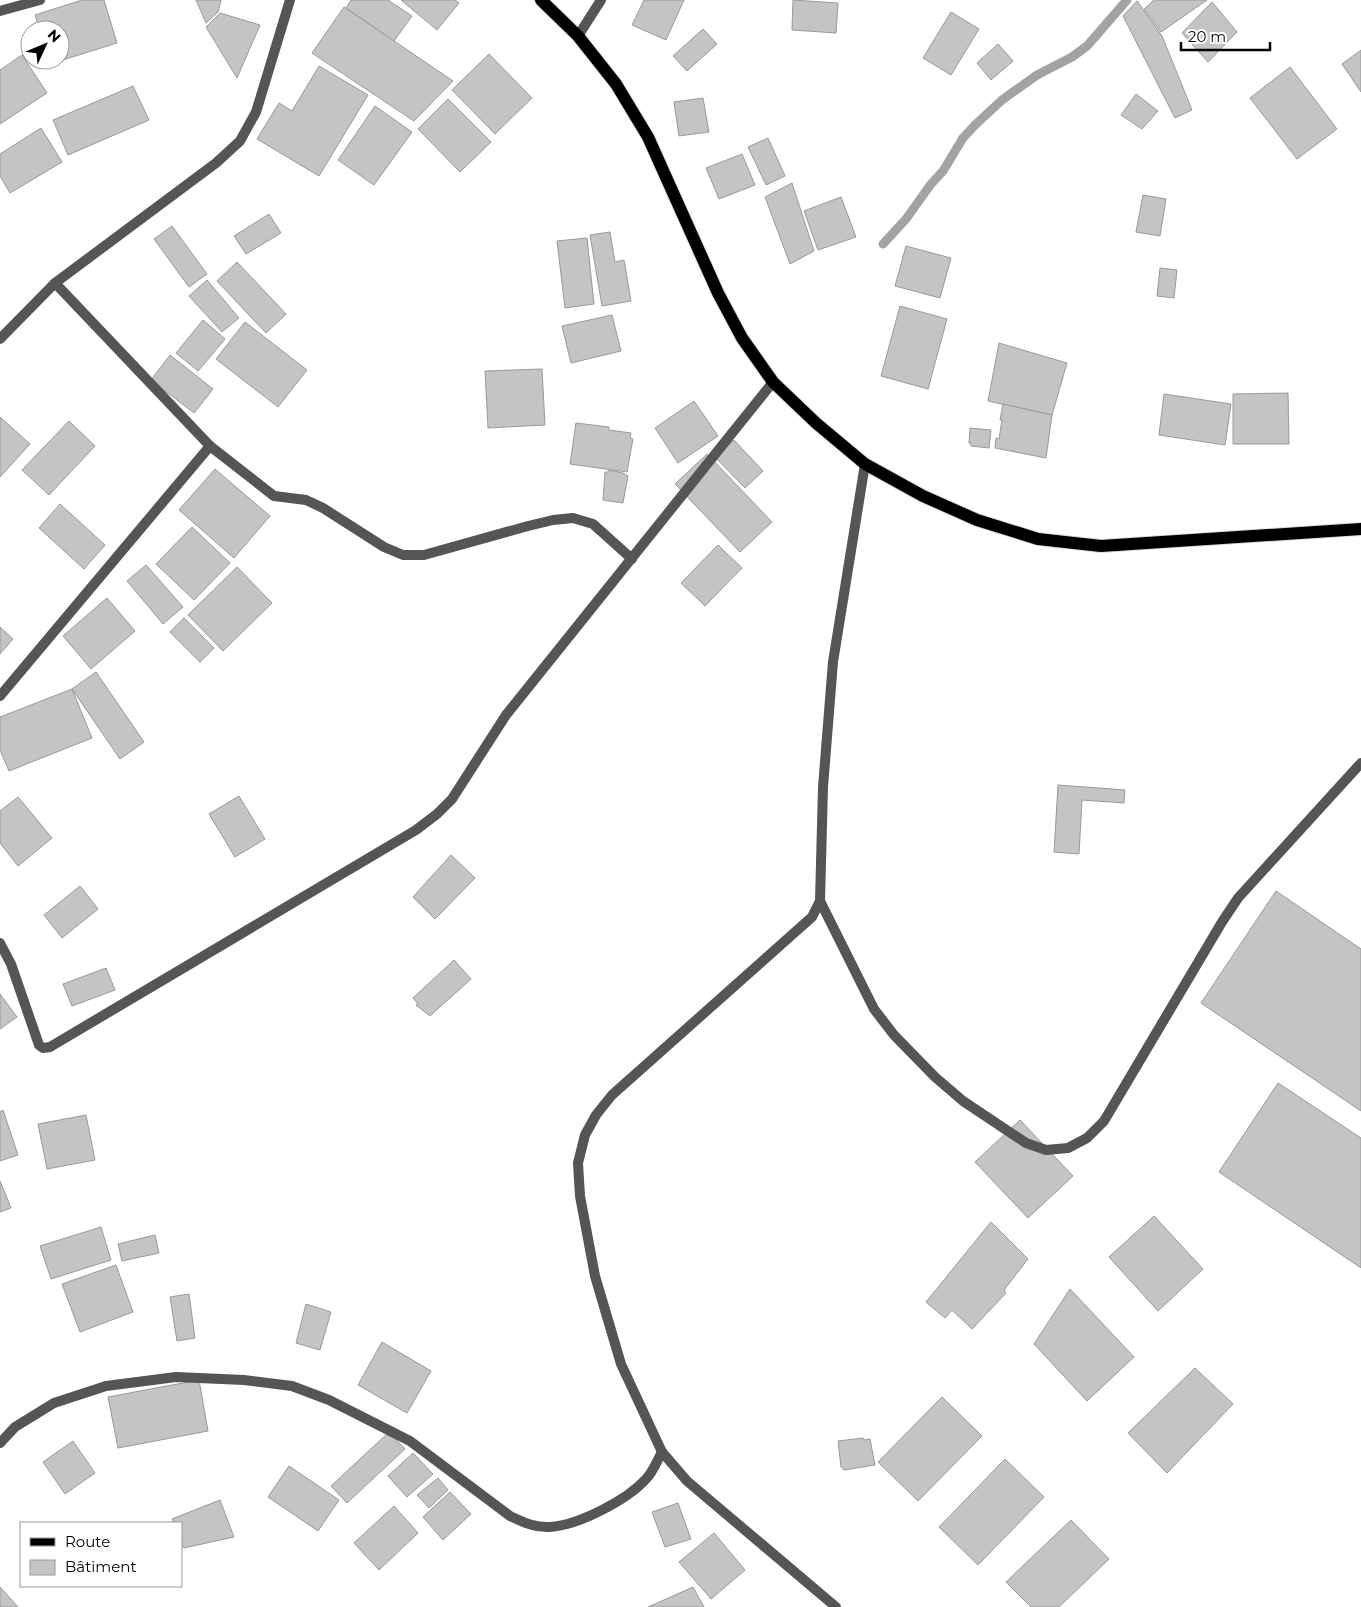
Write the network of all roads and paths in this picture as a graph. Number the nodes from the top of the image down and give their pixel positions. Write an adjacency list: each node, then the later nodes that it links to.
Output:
1 (40, 0): 5 (street)
2 (290, 0): 7 (street)
3 (541, 0): 6 (main road)
4 (601, 0): 6 (street)
5 (0, 11)
6 (578, 36): 9 (main road)
7 (55, 283): 8 (street); 10 (street)
8 (0, 338)
9 (773, 382): 11 (main road); 13 (street)
10 (210, 446): 13 (street); 14 (street)
11 (865, 464): 12 (main road); 16 (street)
12 (1361, 529)
13 (632, 559): 17 (street)
14 (0, 696)
15 (1361, 763): 16 (street)
16 (820, 900): 19 (street)
17 (0, 943)
18 (0, 1443): 19 (street)
19 (662, 1452): 20 (street)
20 (836, 1607)

